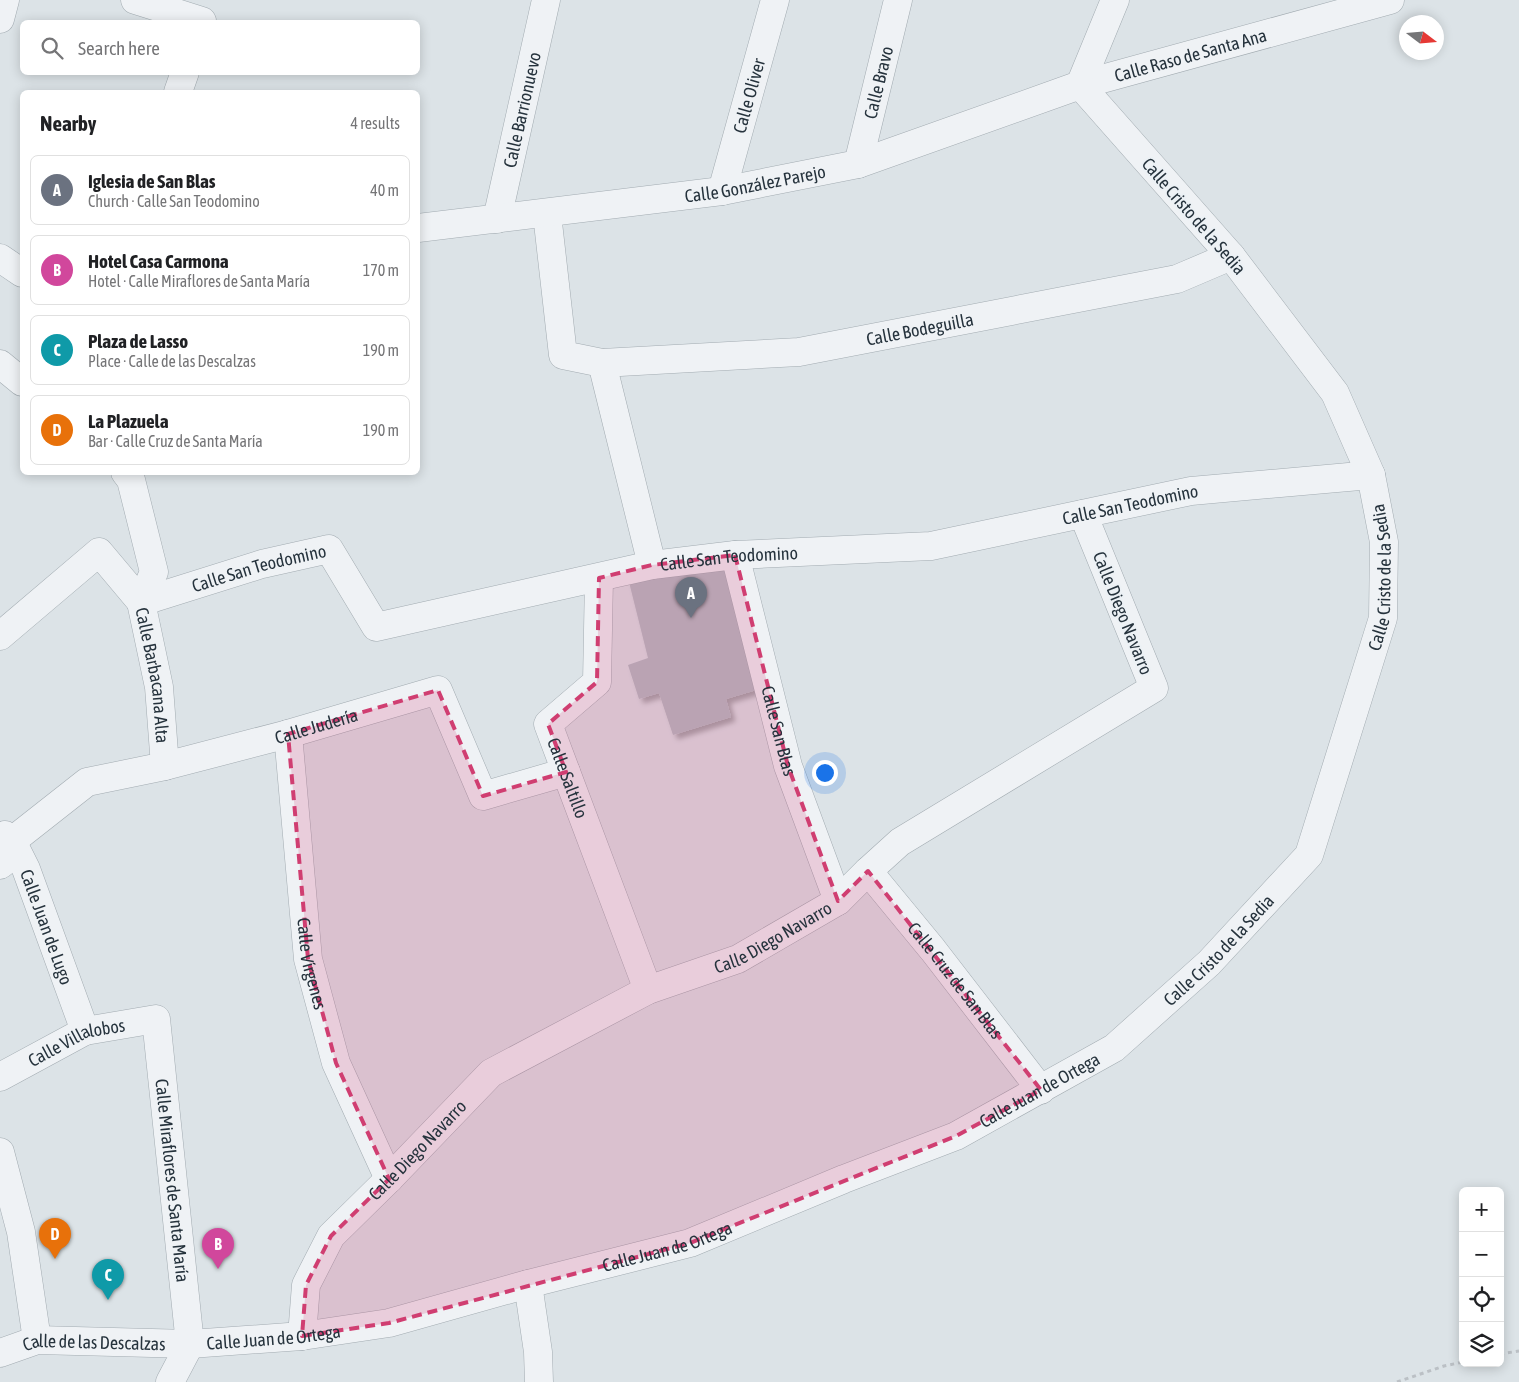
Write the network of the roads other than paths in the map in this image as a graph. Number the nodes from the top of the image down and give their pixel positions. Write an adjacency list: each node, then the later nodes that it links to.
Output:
1 (4, 0): 9 (street)
2 (135, 0): 8 (street)
3 (546, 0): 16 (street, Calle Barrionuevo)
4 (775, 0): 14 (street, Calle Oliver)
5 (898, 0): 13 (street, Calle Bravo)
6 (1115, 0): 11 (street, Calle Raso de Santa Ana)
7 (1390, 0): 11 (street, Calle Raso de Santa Ana)
8 (204, 14)
9 (0, 19)
10 (184, 75): 12 (street)
11 (1080, 85): 13 (street, Calle González Parejo); 18 (street, Calle Cristo de la Sedia)
12 (179, 90)
13 (858, 164): 14 (street, Calle González Parejo)
14 (722, 192): 15 (street, Calle González Parejo)
15 (547, 214): 16 (street, Calle González Parejo); 21 (street, Calle Bodeguilla)
16 (497, 219): 17 (street, Calle González Parejo)
17 (420, 228)
18 (1231, 256): 21 (street, Calle Bodeguilla); 24 (street, Calle Cristo de la Sedia)
19 (0, 258): 20 (street)
20 (20, 272)
21 (602, 363): 28 (street)
22 (0, 364): 23 (street)
23 (20, 380)
24 (1371, 474): 26 (street, Calle San Teodomino); 41 (street, Calle Cristo de la Sedia)
25 (127, 475): 30 (street, Calle Barbacana Alta)
26 (1083, 514): 27 (street, Calle San Teodomino); 36 (street, Calle Diego Navarro)
27 (735, 555): 28 (street, Calle San Teodomino); 37 (street, Calle San Blas)
28 (652, 565): 29 (street, Calle San Teodomino)
29 (599, 578): 30 (street, Calle San Teodomino); 34 (street, Calle Saltillo)
30 (141, 602): 31 (street); 33 (street, Calle Barbacana Alta)
31 (0, 636)
32 (288, 734): 33 (street, Calle Judería); 34 (street, Calle Judería); 45 (street, Calle Vírgenes)
33 (165, 766): 35 (street, Calle Judería)
34 (566, 772): 38 (street, Calle Saltillo)
35 (4, 845): 40 (street, Calle Juan de Lugo)
36 (868, 871): 37 (street, Calle Diego Navarro); 43 (street, Calle Cruz de San Blas)
37 (838, 901): 38 (street, Calle Diego Navarro)
38 (648, 990): 45 (street, Calle Diego Navarro)
39 (156, 1019): 40 (street, Calle Villalobos); 49 (street, Calle Miraflores de Santa María)
40 (85, 1031): 42 (street, Calle Villalobos)
41 (1114, 1048): 43 (street, Calle Juan de Ortega)
42 (0, 1077)
43 (1041, 1090): 46 (street, Calle Juan de Ortega)
44 (0, 1152): 48 (street)
45 (389, 1180): 47 (street, Calle Diego Navarro)
46 (528, 1284): 47 (street, Calle Juan de Ortega); 52 (street)
47 (302, 1336): 49 (street, Calle Juan de Ortega)
48 (37, 1340): 49 (street, Calle de las Descalzas); 50 (street, Calle de las Descalzas)
49 (190, 1344): 51 (street)
50 (0, 1353)
51 (170, 1382)
52 (539, 1382)

